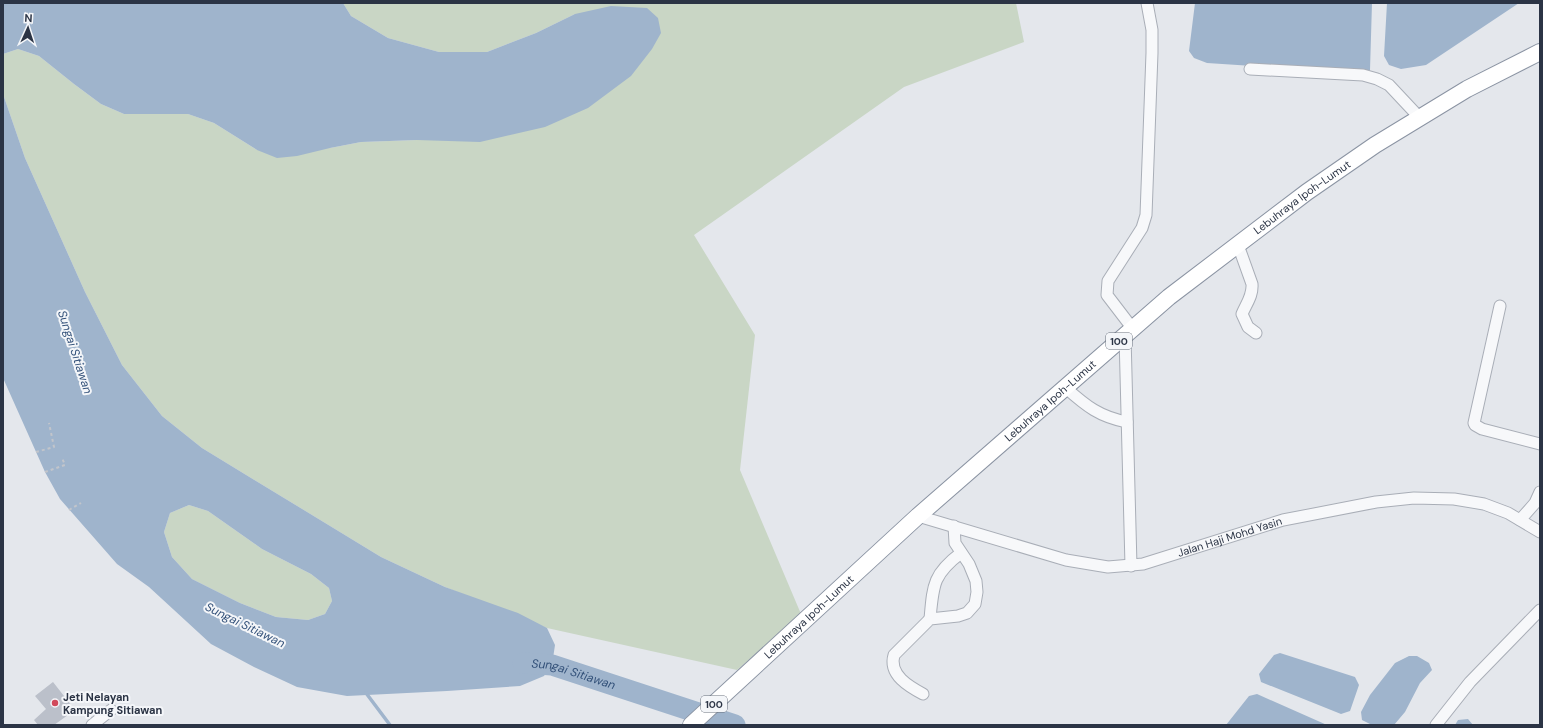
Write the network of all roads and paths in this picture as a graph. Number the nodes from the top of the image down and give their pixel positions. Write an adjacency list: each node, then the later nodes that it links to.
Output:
1 (1147, 3): 7 (street)
2 (1540, 52): 4 (highway, Lebuhraya Ipoh-Lumut / 100)
3 (1250, 69): 4 (street)
4 (1419, 117): 5 (highway, Lebuhraya Ipoh-Lumut / 100)
5 (1238, 245): 7 (highway, Lebuhraya Ipoh-Lumut / 100); 8 (street)
6 (1500, 306): 12 (street)
7 (1129, 332): 9 (highway, Lebuhraya Ipoh-Lumut / 100); 10 (street)
8 (1256, 333)
9 (1066, 388): 10 (street); 19 (highway, Lebuhraya Ipoh-Lumut / 100)
10 (1127, 422): 24 (street)
11 (49, 423): 13 (path)
12 (1540, 444)
13 (36, 452)
14 (62, 458): 15 (path)
15 (45, 472)
16 (1540, 492): 20 (street)
17 (81, 503): 18 (path)
18 (69, 510)
19 (918, 516): 21 (street, Jalan Haji Mohd Yasin); 30 (highway, Lebuhraya Ipoh-Lumut / 100)
20 (1520, 520): 22 (street, Jalan Haji Mohd Yasin); 24 (street, Jalan Haji Mohd Yasin)
21 (954, 526): 23 (street); 24 (street, Jalan Haji Mohd Yasin)
22 (1540, 532)
23 (962, 552): 26 (street); 26 (street)
24 (1131, 566)
25 (1540, 610): 31 (street)
26 (930, 619): 27 (street)
27 (924, 694)
28 (111, 710): 29 (street)
29 (92, 725)
30 (691, 725)
31 (1436, 725)

